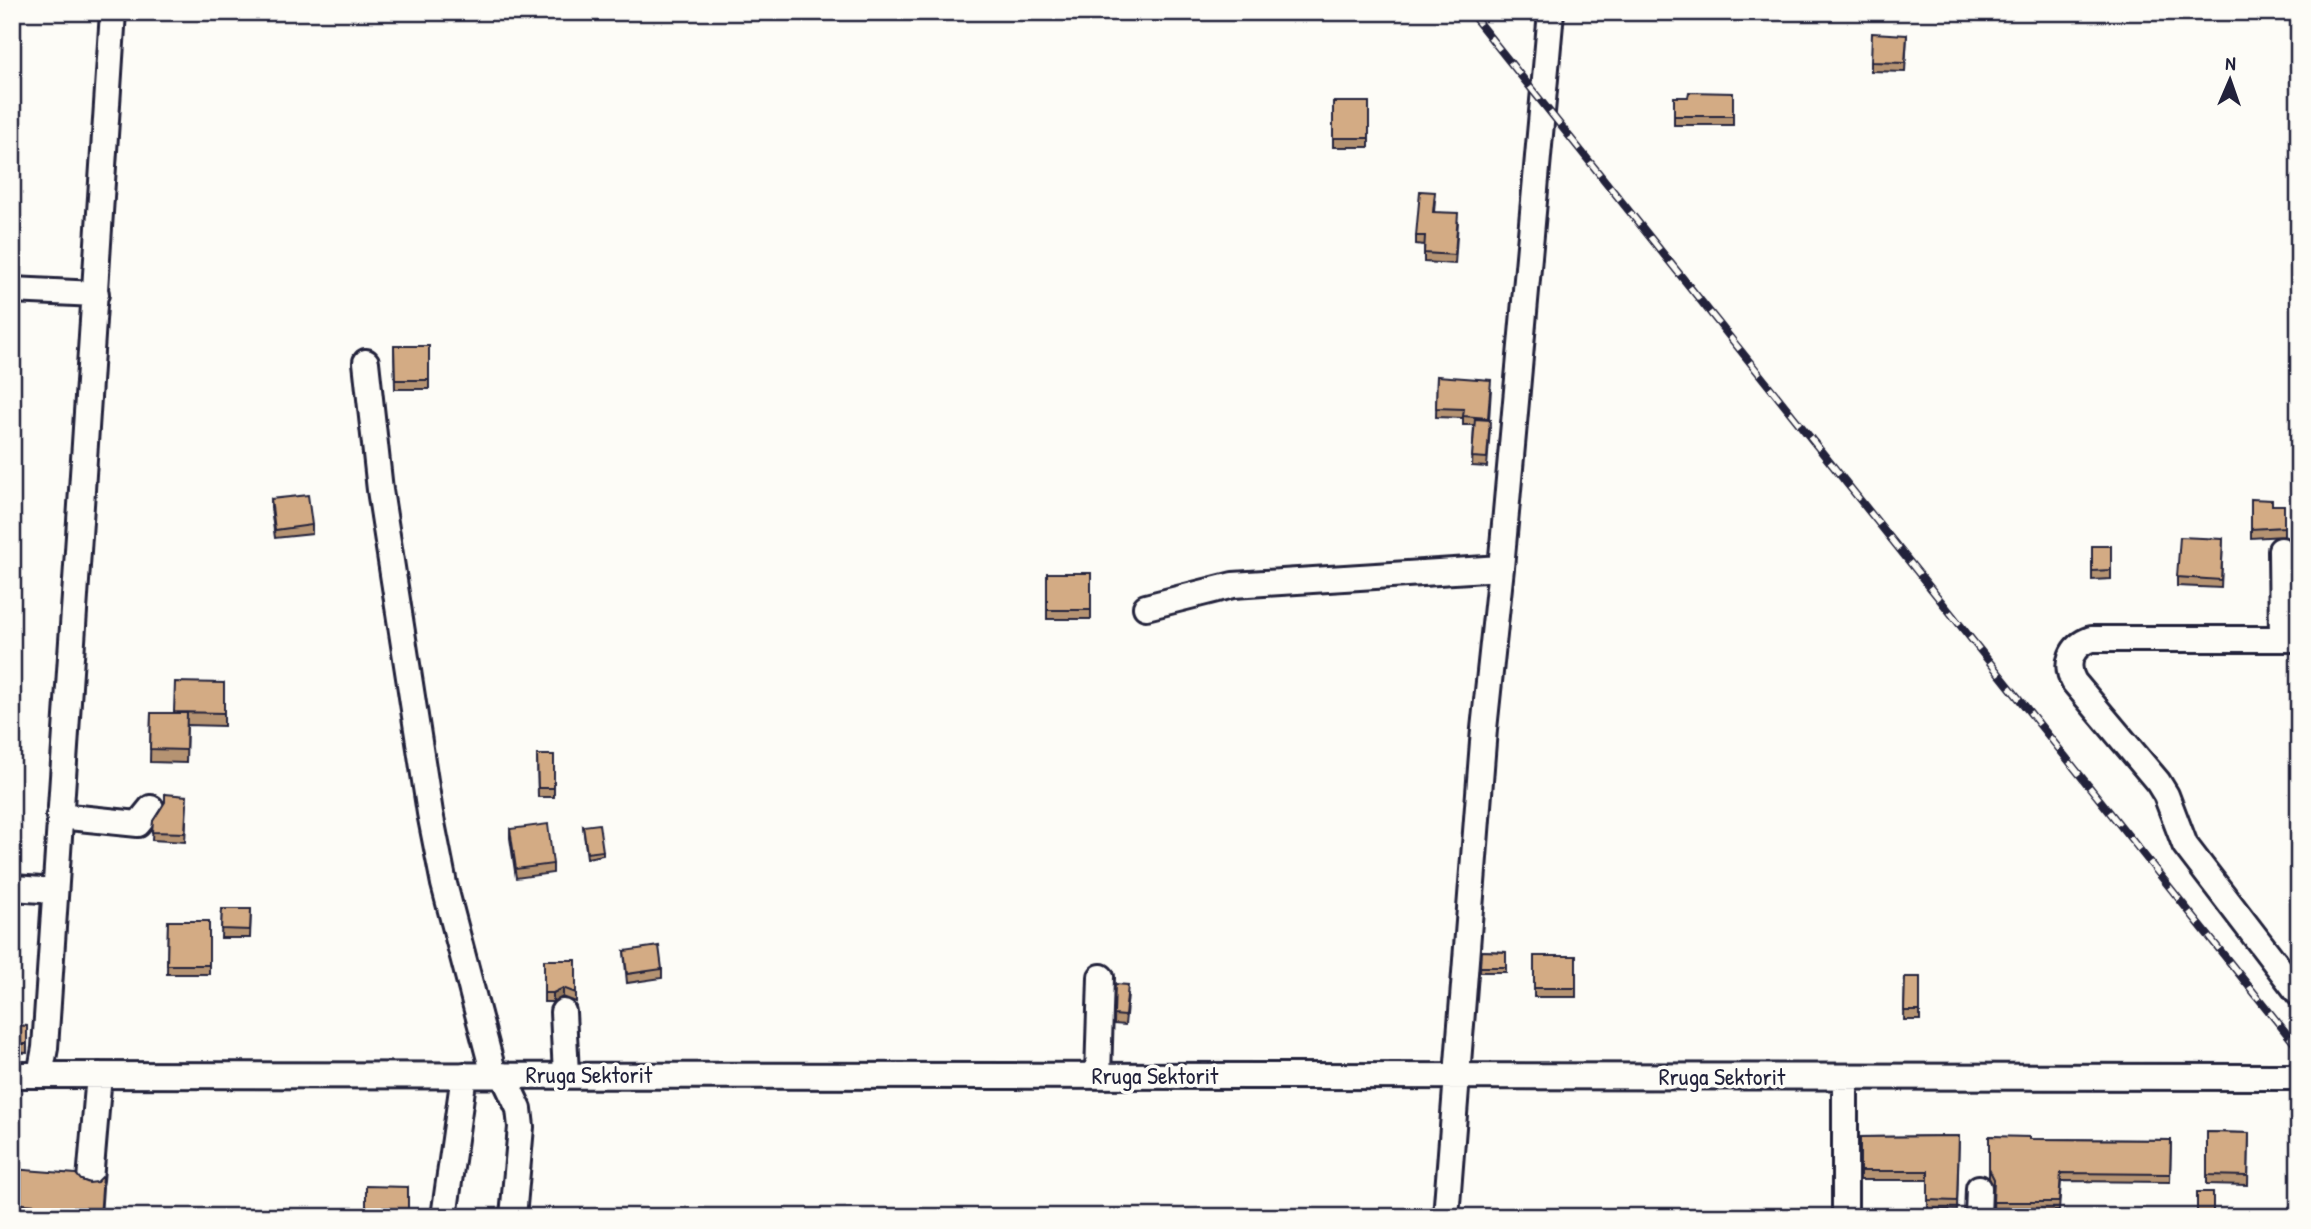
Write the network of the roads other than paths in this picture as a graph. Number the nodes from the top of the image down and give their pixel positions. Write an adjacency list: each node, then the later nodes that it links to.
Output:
1 (113, 12): 4 (street)
2 (1551, 12): 7 (street)
3 (12, 290): 4 (street)
4 (96, 294): 11 (street)
5 (366, 362): 21 (street)
6 (2281, 550): 9 (street)
7 (1501, 568): 8 (street); 24 (street)
8 (1146, 607)
9 (2290, 639): 15 (street)
10 (151, 808): 11 (street)
11 (60, 816): 13 (street)
12 (14, 888): 13 (street)
13 (55, 891): 18 (street)
14 (1101, 977): 23 (street)
15 (2299, 994)
16 (565, 1012): 22 (street)
17 (12, 1075): 18 (street, Rruga Sektorit)
18 (40, 1075): 19 (street, Rruga Sektorit)
19 (99, 1075): 20 (street, Rruga Sektorit); 27 (street)
20 (464, 1075): 21 (street, Rruga Sektorit); 29 (street)
21 (498, 1075): 22 (street, Rruga Sektorit); 30 (street)
22 (566, 1075): 23 (street, Rruga Sektorit)
23 (1098, 1076): 24 (street, Rruga Sektorit)
24 (1457, 1076): 25 (street, Rruga Sektorit); 31 (street)
25 (1845, 1077): 26 (street, Rruga Sektorit); 32 (street)
26 (2299, 1077)
27 (90, 1180)
28 (1979, 1188): 33 (street)
29 (444, 1217)
30 (513, 1217)
31 (1446, 1217)
32 (1845, 1217)
33 (1978, 1217)

